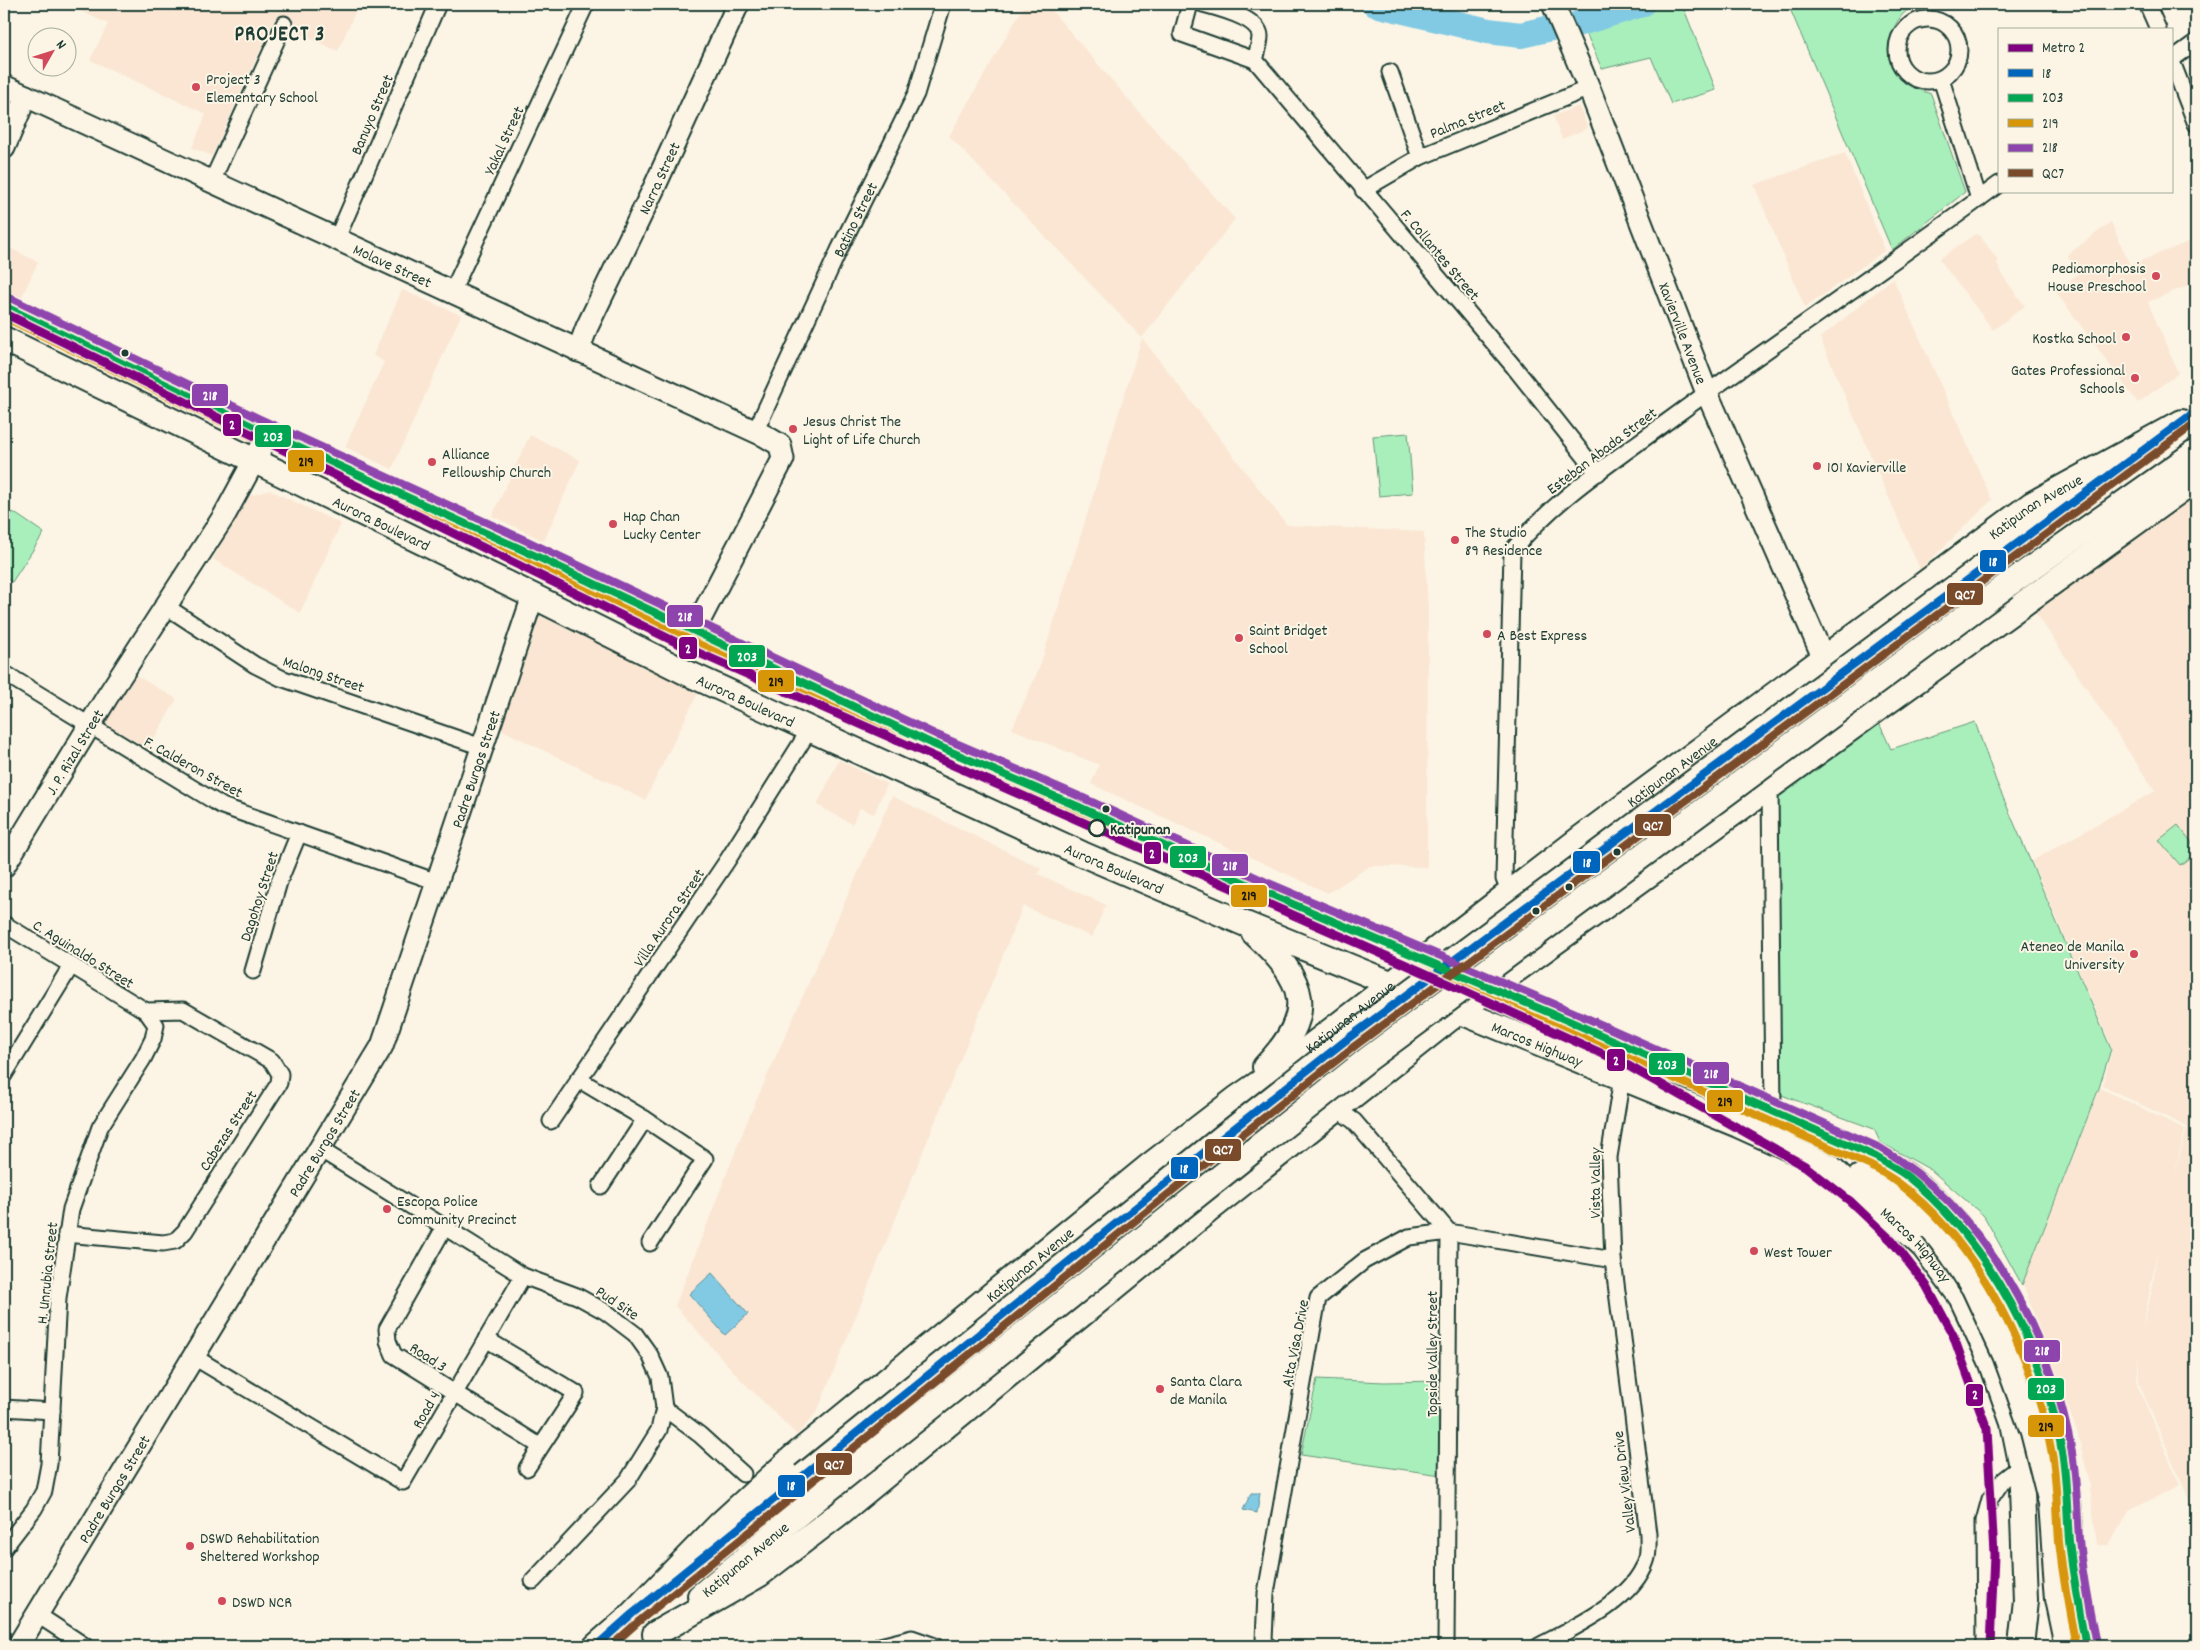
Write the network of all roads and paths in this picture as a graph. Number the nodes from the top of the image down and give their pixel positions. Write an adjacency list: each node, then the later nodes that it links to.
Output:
1 (438, 4): 27 (street, Banuyo Street)
2 (586, 4): 28 (street, Yakal Street)
3 (738, 4): 31 (street, Narra Street)
4 (943, 4): 34 (street, Batino Street)
5 (1190, 4): 13 (street)
6 (1203, 4): 13 (street)
7 (1552, 4): 18 (street, Xavierville Avenue)
8 (2147, 4): 10 (street)
9 (284, 24): 23 (street)
10 (2158, 28)
11 (2196, 42): 12 (street)
12 (2172, 59)
13 (1255, 60): 25 (street, F. Collantes Street)
14 (2172, 63): 20 (street)
15 (1390, 72): 22 (street)
16 (1941, 79): 16 (street); 26 (street)
17 (4, 86): 19 (street, Molave Street)
18 (1589, 88): 22 (street, Palma Street); 32 (street, Xavierville Avenue)
19 (26, 96): 21 (street); 23 (street, Molave Street)
20 (2196, 124)
21 (4, 148)
22 (1420, 157): 25 (street, Palma Street)
23 (212, 181): 27 (street, Molave Street)
24 (1998, 185): 26 (street, Esteban Abada Street)
25 (1363, 190): 38 (street, F. Collantes Street)
26 (1979, 199): 32 (street, Esteban Abada Street)
27 (337, 238): 28 (street, Molave Street)
28 (452, 292): 31 (street, Molave Street)
29 (4, 306): 35 (main road, Aurora Boulevard)
30 (4, 339): 37 (main road, Aurora Boulevard)
31 (578, 351): 34 (street, Molave Street)
32 (1707, 393): 38 (street, Esteban Abada Street); 43 (street, Xavierville Avenue)
33 (2189, 416): 43 (main road, Katipunan Avenue); 107 (main road, Katipunan Avenue, bridge)
34 (756, 432): 42 (street, Molave Street)
35 (269, 433): 37 (street, J. P. Rizal Street); 42 (main road, Aurora Boulevard)
36 (2196, 452): 108 (main road, Katipunan Avenue, bridge)
37 (254, 460): 40 (main road, Aurora Boulevard); 41 (street, J. P. Rizal Street)
38 (1598, 472): 56 (street, Esteban Abada Street)
39 (2196, 479): 49 (main road, Katipunan Avenue)
40 (533, 596): 47 (main road, Aurora Boulevard); 48 (street, Padre Burgos Street)
41 (167, 607): 46 (street, J. P. Rizal Street); 48 (street, Malong Street)
42 (694, 631): 45 (main road, Aurora Boulevard)
43 (1824, 659): 50 (main road, Katipunan Avenue)
44 (4, 674): 46 (street, F. Calderon Street)
45 (825, 695): 47 (main road); 61 (main road, Aurora Boulevard)
46 (90, 725): 51 (street, F. Calderon Street); 54 (street, J. P. Rizal Street)
47 (810, 729): 59 (main road, Aurora Boulevard); 74 (street, Villa Aurora Street)
48 (482, 747): 55 (street, Padre Burgos Street)
49 (1770, 785): 53 (main road, Katipunan Avenue); 77 (street)
50 (1631, 802): 52 (main road, Katipunan Avenue); 53 (main road)
51 (299, 833): 55 (street, F. Calderon Street); 64 (street, Dagohoy Street)
52 (1568, 848): 56 (main road, Katipunan Avenue); 57 (main road)
53 (1673, 855): 57 (main road, Katipunan Avenue)
54 (4, 866)
55 (437, 882): 81 (street, Padre Burgos Street)
56 (1510, 894): 58 (main road, Katipunan Avenue)
57 (1608, 902): 66 (main road, Katipunan Avenue)
58 (1473, 922): 61 (main road); 62 (main road, Katipunan Avenue)
59 (1243, 923): 65 (main road, Aurora Boulevard); 75 (main road)
60 (4, 924): 63 (street, C. Aguinaldo Street)
61 (1362, 933): 62 (main road, Aurora Boulevard)
62 (1424, 959): 65 (main road, Katipunan Avenue); 66 (main road, Marcos Highway)
63 (71, 966): 67 (street, C. Aguinaldo Street); 72 (street)
64 (253, 971)
65 (1393, 983): 68 (main road, Marcos Highway); 71 (main road, Katipunan Avenue)
66 (1491, 988): 68 (main road, Katipunan Avenue); 77 (main road, Marcos Highway)
67 (146, 1011): 89 (street, H. Unrubia Street); 89 (street, Cabezas Street)
68 (1458, 1012): 69 (main road, Marcos Highway); 70 (main road, Katipunan Avenue)
69 (1496, 1027): 70 (main road); 73 (main road, Marcos Highway)
70 (1415, 1044): 76 (main road, Katipunan Avenue)
71 (1294, 1059): 75 (main road, Katipunan Avenue); 76 (main road)
72 (4, 1075)
73 (1622, 1078): 83 (main road, Marcos Highway); 91 (street, Vista Valley)
74 (578, 1079): 78 (street); 79 (street, Villa Aurora Street)
75 (1236, 1099): 80 (main road, Katipunan Avenue)
76 (1335, 1108): 85 (main road, Katipunan Avenue); 88 (street)
77 (1774, 1112): 103 (main road, Marcos Highway)
78 (645, 1119): 84 (street); 90 (street)
79 (551, 1120)
80 (1187, 1136): 82 (main road, Katipunan Avenue); 85 (main road)
81 (321, 1150): 87 (street, Pud Site); 94 (street, Padre Burgos Street)
82 (1149, 1166): 86 (main road); 107 (main road, Katipunan Avenue)
83 (1830, 1167): 100 (main road, Marcos Highway); 119 (main road, bridge)
84 (601, 1186)
85 (1239, 1186): 86 (main road, Katipunan Avenue)
86 (1204, 1214): 108 (main road, Katipunan Avenue)
87 (444, 1228): 92 (street, Pud Site); 95 (street, Road 3)
88 (1449, 1232): 91 (street, Alta Visa Drive); 114 (street, Alta Visa Drive); 115 (street, Topside Valley Street)
89 (66, 1234): 98 (street, H. Unrubia Street)
90 (650, 1243)
91 (1613, 1260): 116 (street, Valley View Drive)
92 (523, 1276): 93 (street, Road 4); 97 (street, Pud Site)
93 (486, 1339): 95 (street, Road 4); 99 (street)
94 (194, 1357): 95 (street, Road 4); 106 (street, Padre Burgos Street)
95 (454, 1394): 99 (street, Road 3)
96 (4, 1408): 98 (street)
97 (664, 1408): 102 (street); 105 (street, Pud Site)
98 (52, 1410): 104 (street, H. Unrubia Street)
99 (540, 1446): 101 (street)
100 (2021, 1466): 117 (street); 118 (main road, Marcos Highway)
101 (527, 1468)
102 (744, 1474)
103 (2070, 1538): 119 (main road, Marcos Highway); 120 (main road)
104 (4, 1548)
105 (533, 1581)
106 (38, 1614): 109 (street, Padre Burgos Street); 110 (street)
107 (632, 1614): 111 (main road, Katipunan Avenue)
108 (648, 1640)
109 (18, 1646)
110 (85, 1646)
111 (596, 1646)
112 (880, 1646): 113 (street)
113 (935, 1646)
114 (1268, 1646)
115 (1446, 1646)
116 (1539, 1646)
117 (1985, 1646)
118 (2021, 1646)
119 (2066, 1646)
120 (2086, 1646)

